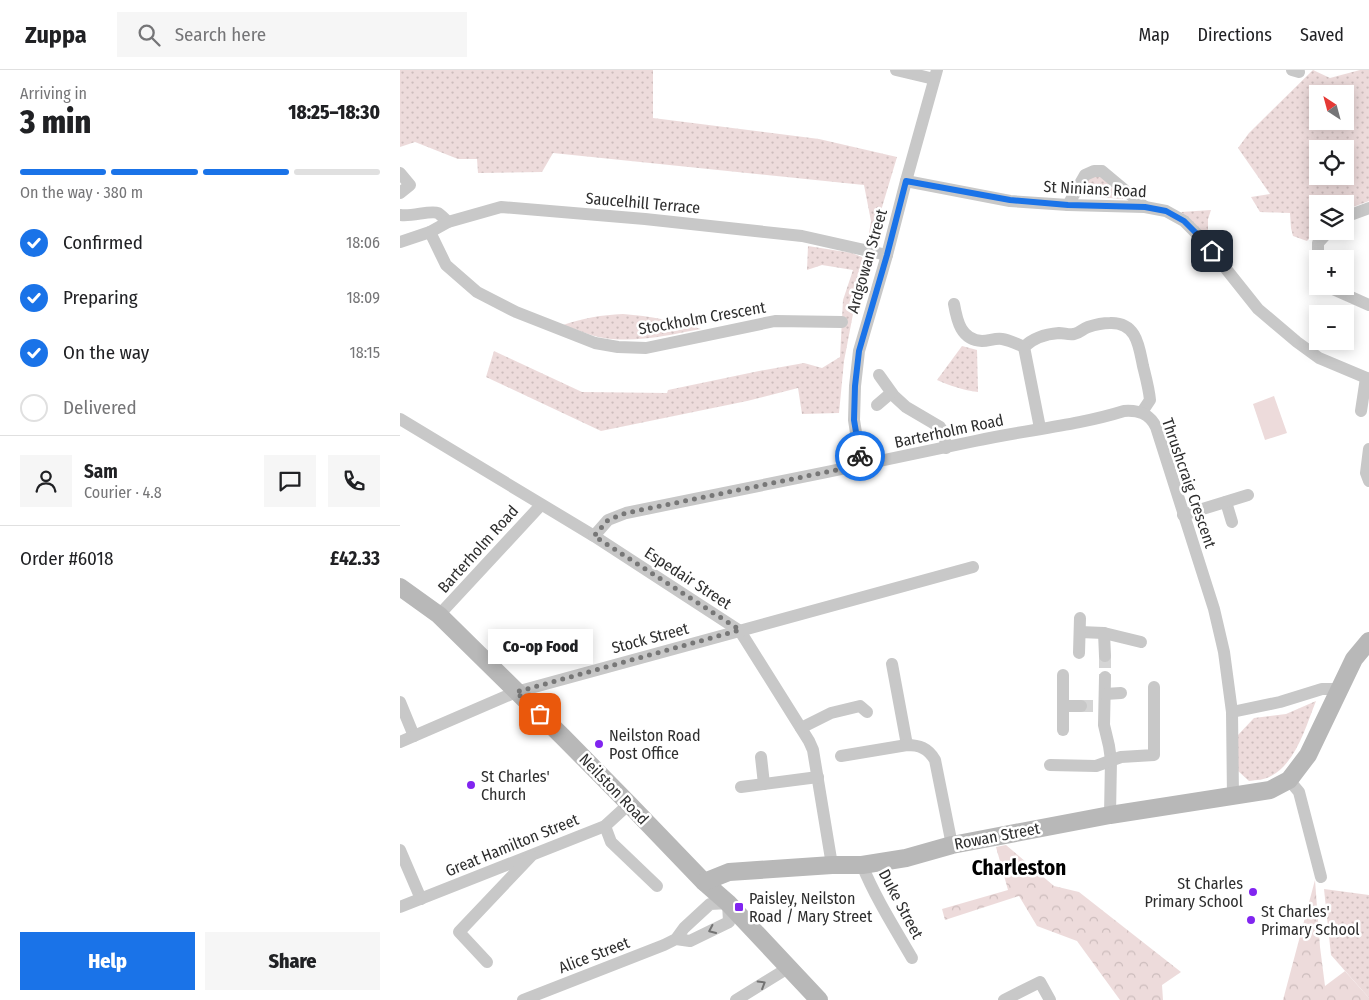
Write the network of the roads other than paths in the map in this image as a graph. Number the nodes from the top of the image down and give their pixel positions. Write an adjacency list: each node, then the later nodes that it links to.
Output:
1 (896, 70): 2 (street)
2 (935, 74): 4 (street, Ardgowan Street)
3 (400, 173): 5 (street)
4 (906, 181): 6 (street, St Ninians Road); 14 (street, Ardgowan Street)
5 (400, 193)
6 (1068, 205): 7 (street, St Ninians Road); 7 (street)
7 (1145, 207): 21 (street, St Ninians Road)
8 (1369, 208): 9 (street)
9 (1354, 214)
10 (400, 215): 11 (street)
11 (448, 222): 12 (street, Saucelhill Terrace); 14 (street, Saucelhill Terrace)
12 (430, 232): 13 (street, Saucelhill Terrace); 18 (street, Stockholm Crescent)
13 (400, 242)
14 (887, 255): 30 (street, Ardgowan Street)
15 (1347, 295): 17 (street)
16 (954, 304): 19 (street)
17 (1369, 304)
18 (842, 322)
19 (1024, 347): 25 (street, Thrushcraig Crescent); 27 (street)
20 (878, 375): 22 (street)
21 (1367, 378): 24 (street)
22 (891, 393): 23 (street); 28 (street)
23 (878, 405)
24 (1361, 411)
25 (1142, 412): 27 (street, Barterholm Road); 35 (street, Thrushcraig Crescent)
26 (400, 419): 34 (street, Espedair Street)
27 (1040, 428): 28 (street, Barterholm Road)
28 (946, 448): 30 (street, Barterholm Road)
29 (1369, 449): 31 (street)
30 (861, 465): 37 (street, Barterholm Road)
31 (1369, 481)
32 (1248, 495): 33 (street)
33 (1226, 502): 35 (street); 36 (street)
34 (540, 505): 37 (street, Espedair Street); 40 (street, Barterholm Road)
35 (1184, 515): 61 (street, Thrushcraig Crescent)
36 (1232, 522)
37 (594, 536): 42 (street, Espedair Street)
38 (972, 567): 42 (street, Stock Street)
39 (400, 587): 40 (street, Neilston Road)
40 (439, 615): 54 (street, Neilston Road)
41 (1080, 618): 43 (street)
42 (740, 630): 54 (street, Stock Street); 62 (street, Espedair Street)
43 (1080, 632): 44 (street); 47 (street)
44 (1104, 633): 46 (street); 48 (street)
45 (1369, 641): 53 (street, Rowan Street)
46 (1141, 642)
47 (1079, 653)
48 (1105, 656)
49 (892, 664): 66 (street)
50 (1063, 675): 58 (street)
51 (1105, 676): 56 (street)
52 (1154, 687): 69 (street)
53 (1340, 689): 61 (street); 72 (street, Rowan Street)
54 (516, 692): 64 (street, Stock Street); 76 (street, Neilston Road)
55 (1121, 693): 56 (street)
56 (1105, 694): 69 (street)
57 (400, 702): 64 (street)
58 (1064, 706): 59 (street); 63 (street)
59 (1081, 706)
60 (867, 712): 62 (street)
61 (1232, 712): 75 (street, Thrushcraig Crescent)
62 (801, 728): 71 (street, Espedair Street)
63 (1063, 730)
64 (414, 736): 65 (street, Stock Street)
65 (400, 742)
66 (907, 745): 67 (street); 79 (street)
67 (841, 756)
68 (760, 757): 73 (street)
69 (1111, 760): 70 (street); 77 (street)
70 (1050, 765)
71 (818, 777): 73 (street); 83 (street, Espedair Street)
72 (1289, 780): 75 (street, Rowan Street); 84 (street)
73 (764, 784): 74 (street)
74 (741, 787)
75 (1233, 796): 77 (street, Rowan Street)
76 (629, 804): 78 (street, Great Hamilton Street); 85 (street, Neilston Road)
77 (1110, 815): 79 (street, Rowan Street)
78 (605, 826): 81 (street, Great Hamilton Street); 86 (street)
79 (952, 845): 82 (street, Rowan Street)
80 (400, 850): 87 (street)
81 (535, 852): 87 (street, Great Hamilton Street); 92 (street)
82 (862, 864): 83 (street, Rowan Street); 91 (street, Duke Street)
83 (832, 865): 85 (street, Rowan Street)
84 (1321, 877)
85 (704, 882): 88 (street, Neilston Road)
86 (657, 886)
87 (421, 899): 89 (street, Great Hamilton Street)
88 (728, 903): 90 (street, Alice Street); 90 (street, Alice Street, one-way to 90); 93 (street, Neilston Road)
89 (400, 907)
90 (676, 939): 94 (street, Alice Street)
91 (912, 958)
92 (487, 962)
93 (788, 968): 95 (street, one-way to 93); 96 (street, Neilston Road)
94 (523, 1000)
95 (736, 1000)
96 (819, 1000)
97 (1004, 1000): 98 (street)
98 (1050, 1000)

